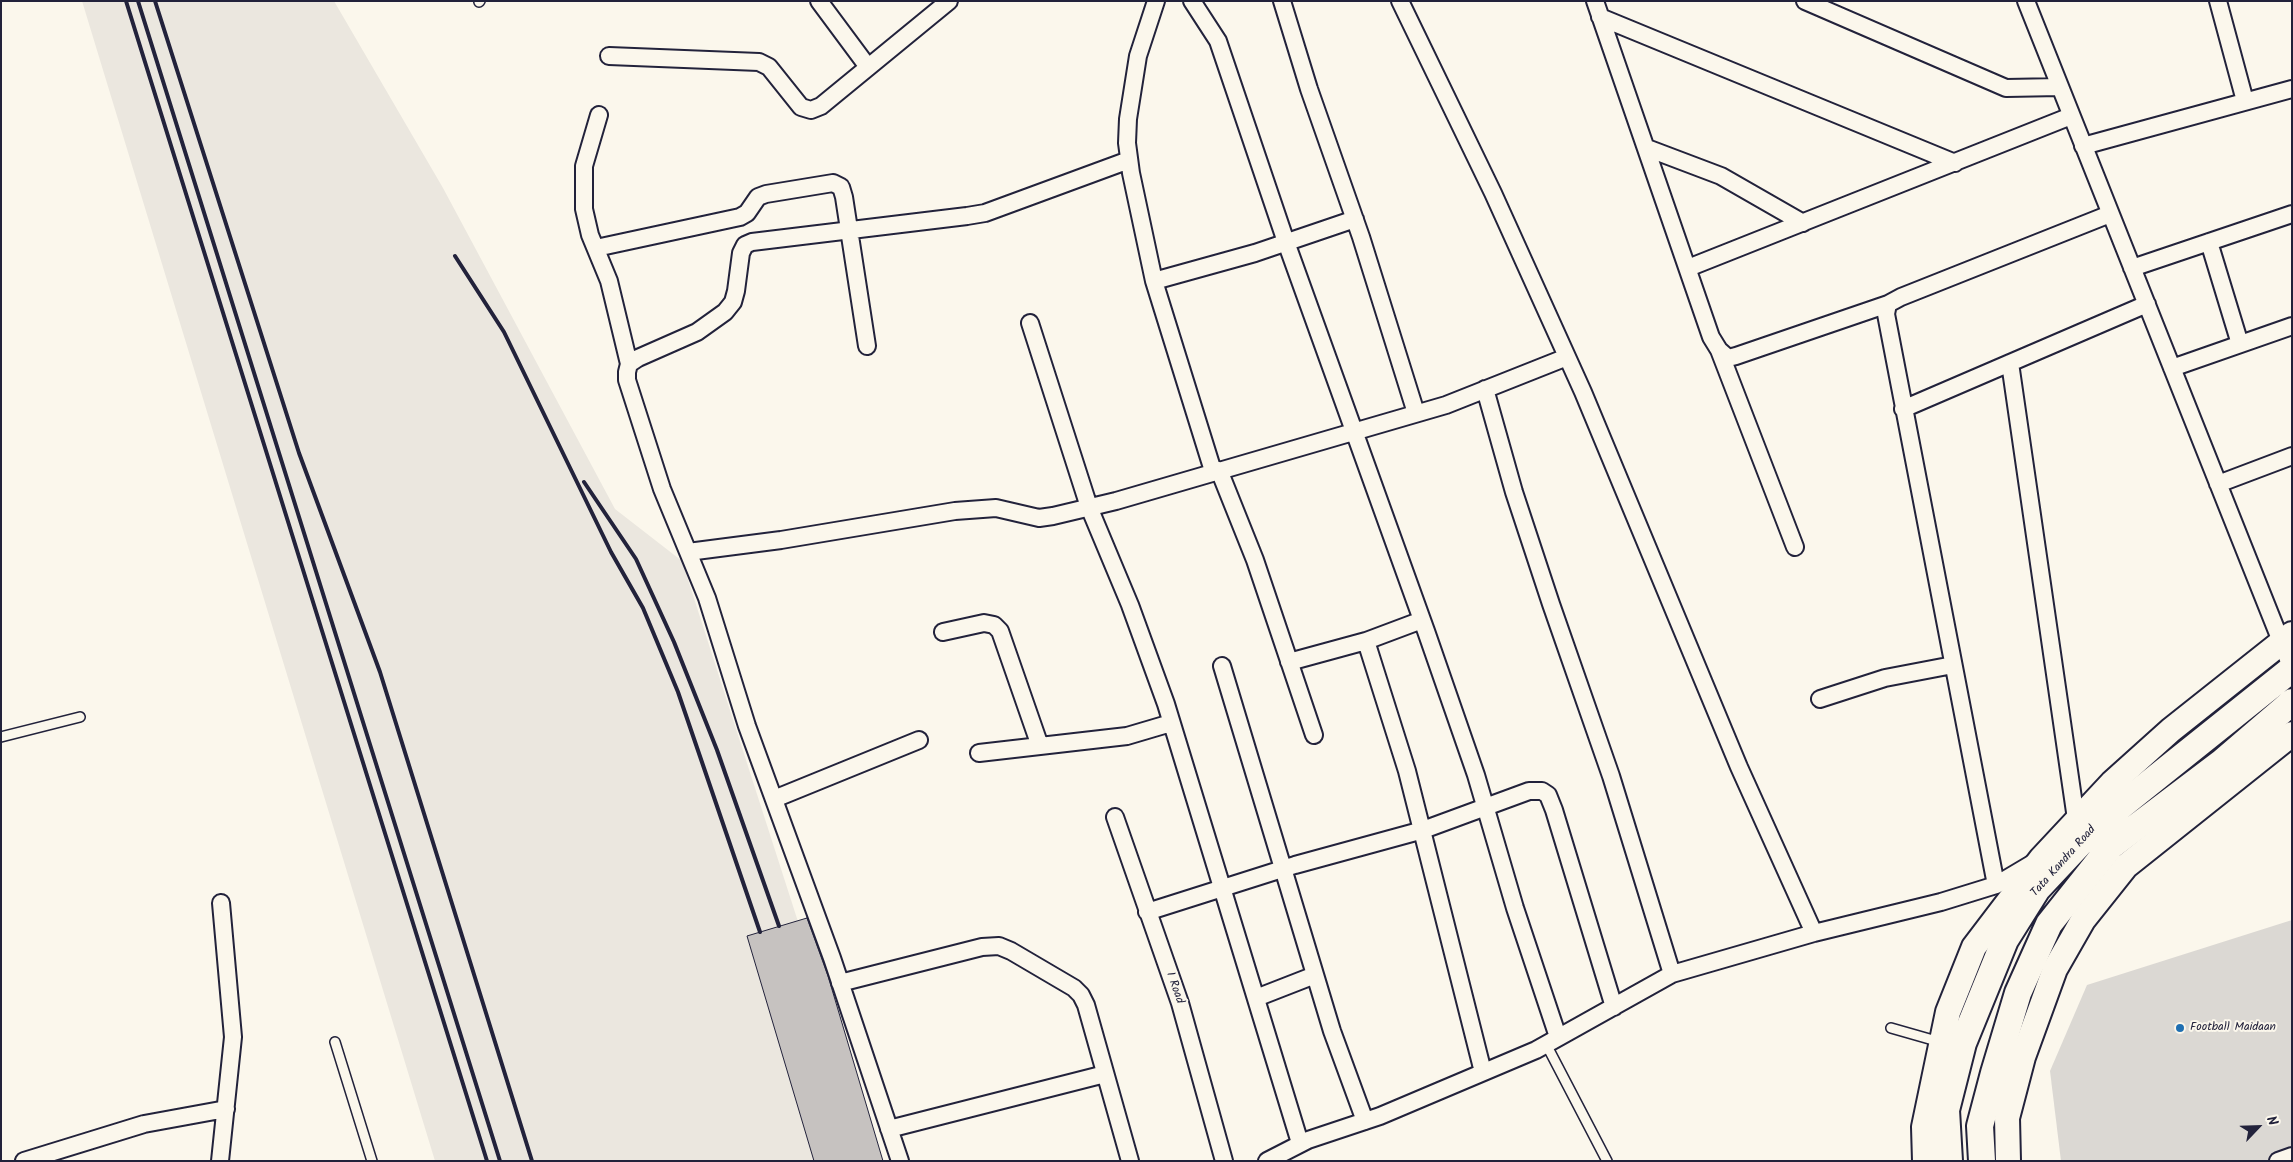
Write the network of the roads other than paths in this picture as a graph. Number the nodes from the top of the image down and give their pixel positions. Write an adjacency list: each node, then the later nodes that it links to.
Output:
1 (819, 1): 13 (street)
2 (949, 1): 13 (street)
3 (1156, 1): 21 (street)
4 (1192, 1): 28 (street)
5 (1282, 1): 25 (street)
6 (1400, 1): 41 (street)
7 (1595, 1): 11 (street)
8 (1804, 1): 14 (street)
9 (2026, 1): 14 (street)
10 (2218, 1): 16 (street)
11 (1600, 17): 20 (street); 22 (street)
12 (609, 56): 13 (street)
13 (868, 67)
14 (2060, 87): 18 (street)
15 (2292, 89): 16 (street)
16 (2245, 101): 19 (street)
17 (599, 114): 30 (street)
18 (2071, 116): 19 (street); 22 (street)
19 (2083, 146): 23 (street)
20 (1647, 148): 26 (street); 31 (street)
21 (1129, 160): 27 (street); 33 (street)
22 (1955, 163): 26 (street)
23 (2110, 214): 32 (street); 34 (street)
24 (2292, 214): 29 (street)
25 (1355, 219): 28 (street); 47 (street)
26 (1803, 223): 31 (street)
27 (848, 230): 30 (street); 39 (street); 43 (street)
28 (1286, 242): 33 (street); 48 (street)
29 (2209, 242): 32 (street); 38 (street)
30 (596, 248): 43 (street)
31 (1688, 268): 40 (street)
32 (2132, 268): 35 (street)
33 (1154, 281): 50 (street)
34 (1888, 304): 40 (street); 46 (street)
35 (2147, 304): 42 (street); 44 (street)
36 (1030, 323): 52 (street)
37 (2292, 326): 38 (street)
38 (2240, 344): 44 (street)
39 (867, 346)
40 (1719, 350): 53 (street)
41 (1568, 357): 45 (street); 84 (street)
42 (2010, 363): 46 (street); 76 (street)
43 (630, 364): 54 (street)
44 (2172, 368): 51 (street)
45 (1485, 389): 47 (street); 85 (street)
46 (1903, 409): 60 (street)
47 (1416, 413): 48 (street)
48 (1353, 431): 50 (street); 55 (street)
49 (2292, 456): 51 (street)
50 (1216, 471): 52 (street); 59 (street)
51 (2218, 484): 57 (street)
52 (1089, 507): 54 (street); 66 (street)
53 (1795, 547)
54 (688, 552): 73 (street)
55 (1422, 620): 58 (street); 74 (street)
56 (943, 632): 71 (street)
57 (2287, 639): 62 (street); 76 (street)
58 (1366, 641): 59 (street); 77 (street)
59 (1289, 662): 68 (street)
60 (1952, 665): 63 (street); 80 (street)
61 (1222, 666): 79 (street)
62 (2292, 669): 76 (main road, Tata Kandra Road)
63 (1820, 699)
64 (2292, 702): 111 (main road, Tata Kandra Road)
65 (80, 717): 69 (lane)
66 (1171, 723): 71 (street); 81 (street)
67 (2292, 734): 112 (street)
68 (1314, 735)
69 (1, 737)
70 (919, 740): 73 (street)
71 (1040, 746): 72 (street)
72 (979, 752)
73 (774, 799): 87 (street)
74 (1485, 806): 77 (street); 89 (street); 91 (street)
75 (1115, 817): 83 (street, I Road)
76 (2087, 822): 78 (street); 93 (main road, Tata Kandra Road)
77 (1423, 830): 79 (street); 94 (street)
78 (2041, 859): 80 (street); 93 (street)
79 (1283, 869): 81 (street); 86 (street)
80 (1996, 885): 84 (street)
81 (1222, 888): 83 (street); 88 (street)
82 (221, 903): 96 (street)
83 (1147, 912): 106 (street, I Road)
84 (1814, 933): 85 (street)
85 (1672, 974): 89 (street)
86 (1315, 975): 88 (street); 97 (street)
87 (840, 983): 95 (street); 98 (street)
88 (1256, 998): 99 (street)
89 (1614, 1007): 91 (street)
90 (1891, 1028): 93 (lane)
91 (1552, 1041): 94 (street); 108 (lane)
92 (335, 1042): 103 (lane)
93 (1952, 1043): 109 (street); 110 (main road, Tata Kandra Road)
94 (1483, 1072): 97 (street)
95 (1105, 1074): 98 (street); 105 (street)
96 (226, 1109): 101 (street); 102 (street)
97 (1365, 1121): 99 (street)
98 (889, 1130): 104 (street)
99 (1300, 1144): 107 (street)
100 (2292, 1156): 113 (street)
101 (24, 1161)
102 (220, 1161)
103 (372, 1161)
104 (900, 1161)
105 (1130, 1161)
106 (1224, 1161)
107 (1267, 1161)
108 (1607, 1161)
109 (1925, 1161)
110 (1949, 1161)
111 (1982, 1161)
112 (2008, 1161)
113 (2278, 1161)

